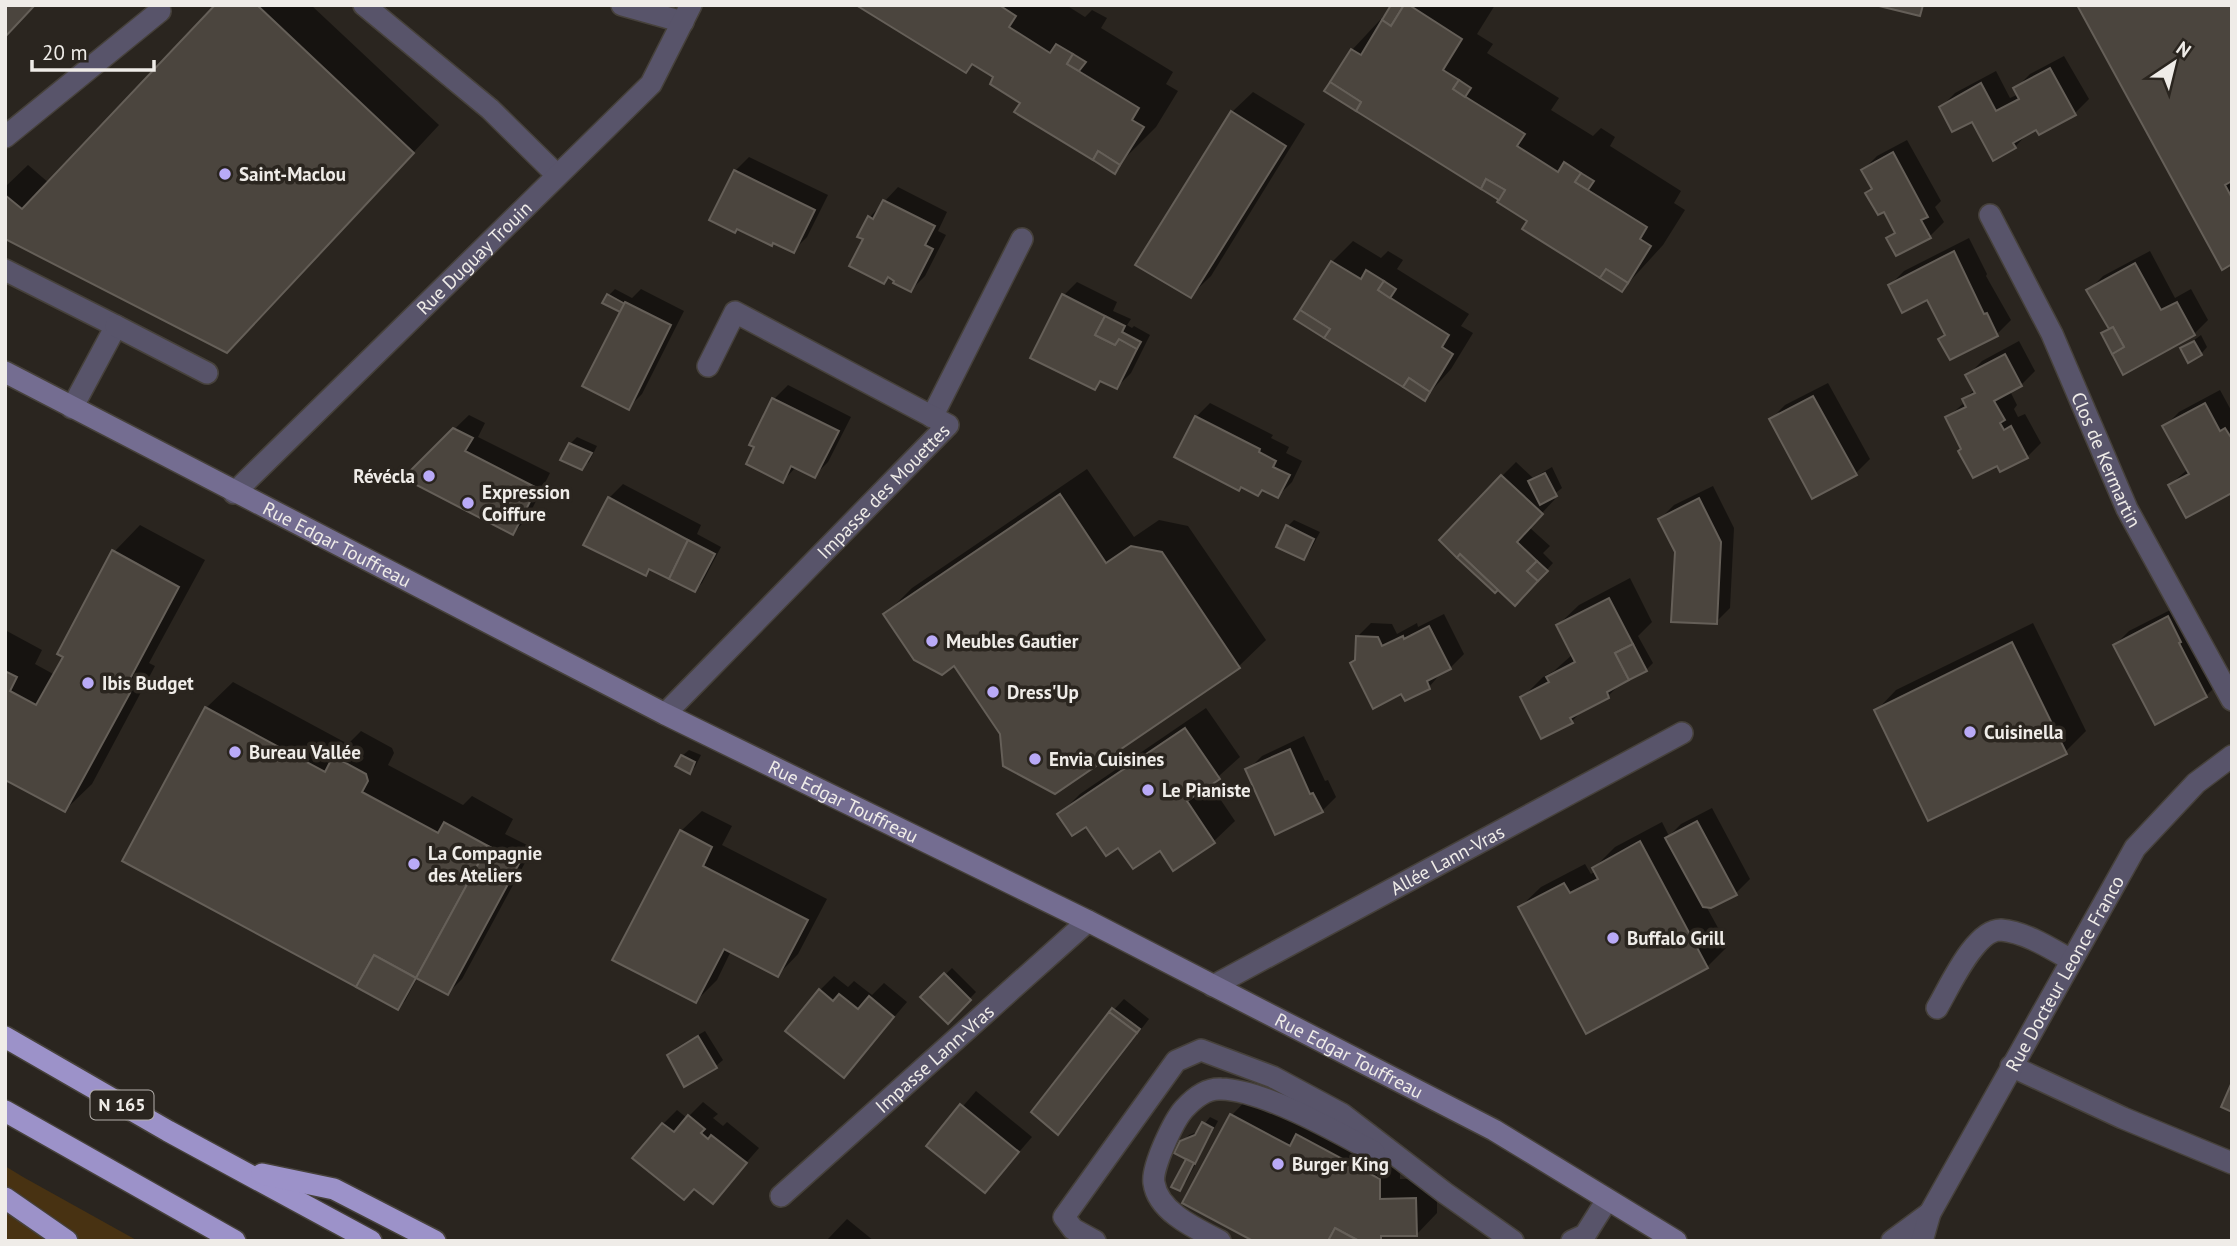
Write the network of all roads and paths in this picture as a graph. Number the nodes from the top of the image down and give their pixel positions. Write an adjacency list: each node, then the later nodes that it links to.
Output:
1 (364, 5): 6 (street)
2 (622, 5): 4 (street)
3 (160, 10): 5 (street)
4 (687, 13): 6 (street, Rue Duguay Trouin)
5 (5, 137)
6 (557, 176): 16 (street, Rue Duguay Trouin)
7 (1990, 215): 17 (street, Clos de Kermartin)
8 (1022, 239): 15 (street)
9 (5, 270): 10 (street)
10 (116, 326): 13 (street); 14 (street)
11 (708, 366): 15 (street, Impasse des Mouettes)
12 (5, 373): 14 (street, Rue Edgar Touffreau)
13 (207, 373)
14 (72, 408): 16 (street, Rue Edgar Touffreau)
15 (932, 416): 18 (street, Impasse des Mouettes)
16 (234, 493): 18 (street, Rue Edgar Touffreau)
17 (2232, 700)
18 (665, 714): 21 (street, Rue Edgar Touffreau)
19 (1682, 733): 23 (street, Allée Lann-Vras)
20 (2232, 756): 22 (street, Rue Docteur Leonce Franco)
21 (1088, 921): 23 (street, Rue Edgar Touffreau); 31 (street, Impasse Lann-Vras)
22 (2071, 960): 24 (street); 26 (street, Rue Docteur Leonce Franco)
23 (1213, 986): 33 (street, Rue Edgar Touffreau)
24 (1937, 1008)
25 (5, 1037): 29 (highway, N 165)
26 (2011, 1066): 28 (street); 34 (street, Rue Docteur Leonce Franco)
27 (5, 1111): 37 (highway)
28 (2232, 1163)
29 (239, 1170): 38 (highway, N 165); 39 (highway)
30 (1445, 1193): 40 (street); 41 (street); 42 (street)
31 (781, 1196)
32 (5, 1198): 36 (highway)
33 (1607, 1200): 35 (street, Rue Edgar Touffreau); 43 (street)
34 (1930, 1213): 45 (street, Rue Docteur Leonce Franco); 46 (street, Rue Docteur Leonce Franco)
35 (1649, 1234): 44 (street, Rue Edgar Touffreau)
36 (66, 1241)
37 (234, 1241)
38 (371, 1241)
39 (435, 1241)
40 (1095, 1241)
41 (1220, 1241)
42 (1513, 1241)
43 (1572, 1241)
44 (1676, 1241)
45 (1892, 1241)
46 (1922, 1241)

